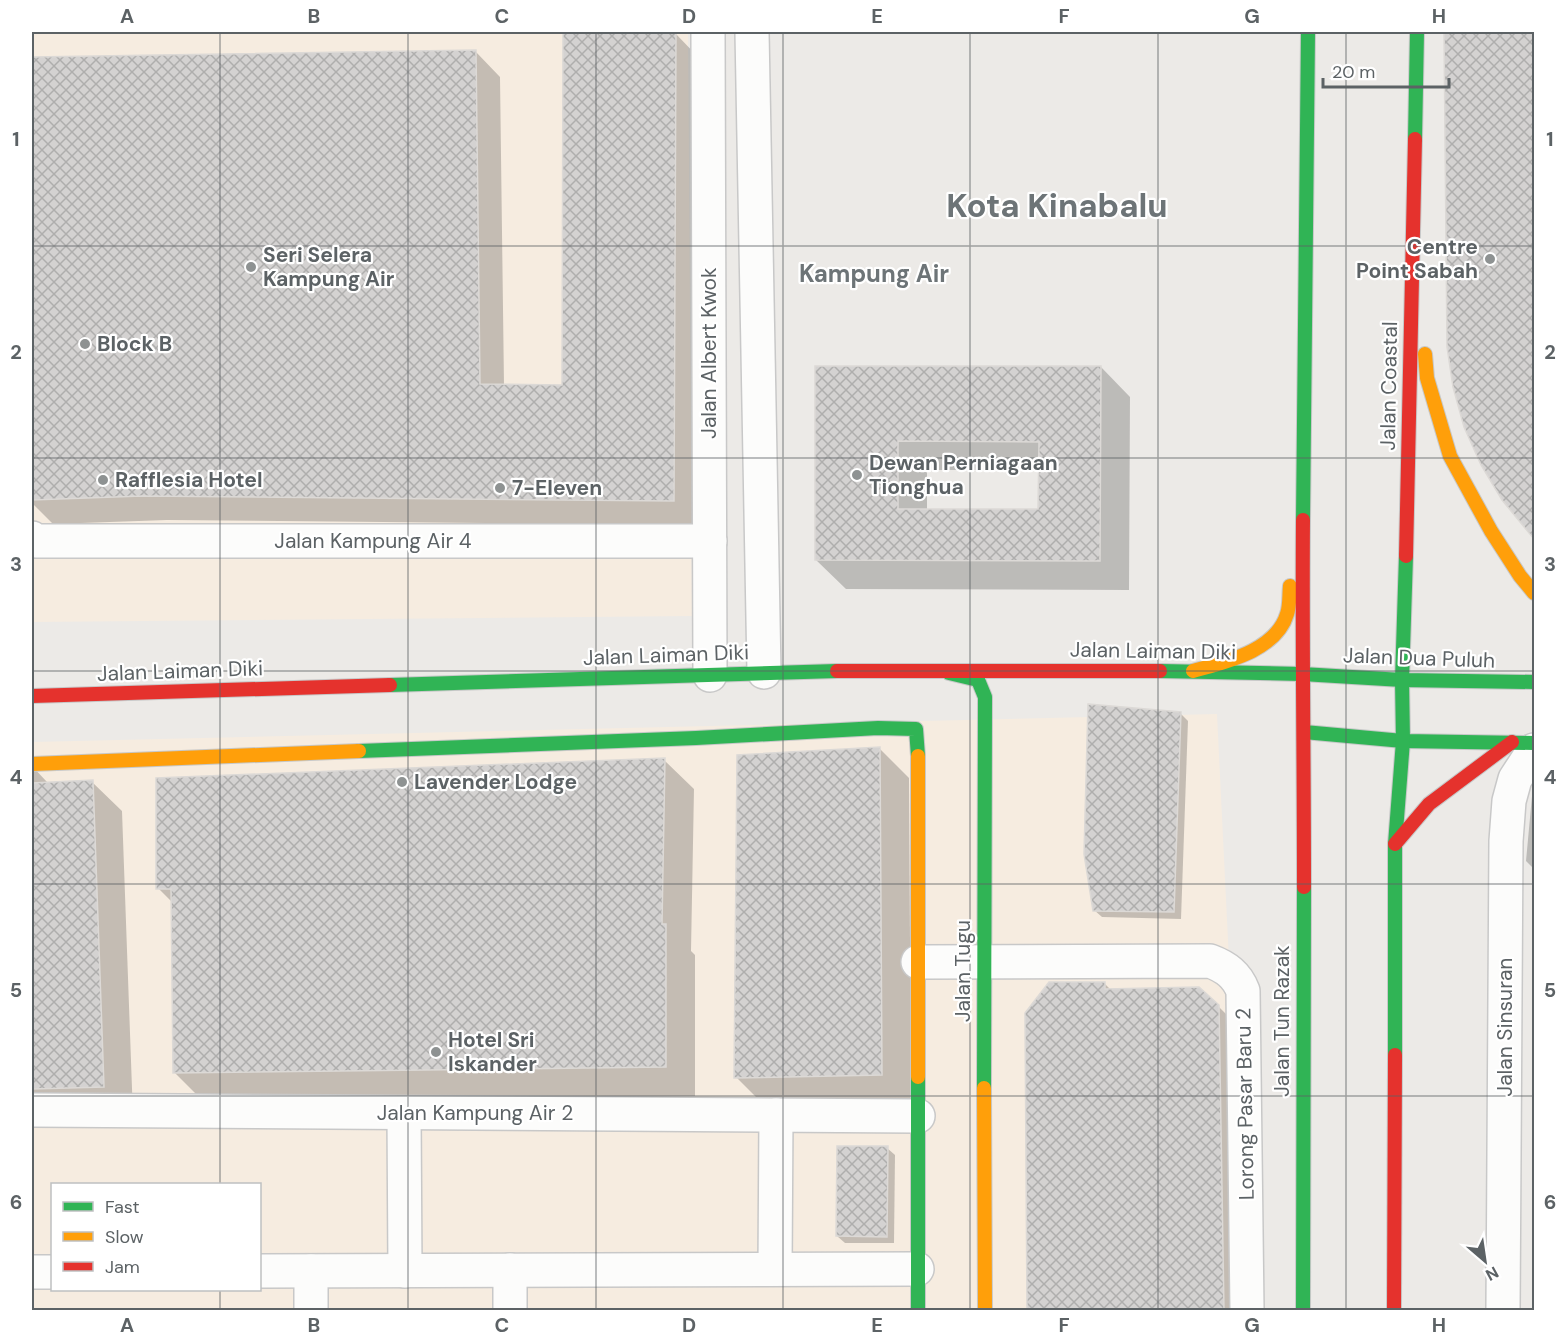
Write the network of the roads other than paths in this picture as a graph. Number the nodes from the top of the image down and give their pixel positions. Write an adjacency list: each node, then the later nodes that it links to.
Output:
1 (708, 32): 8 (street, Jalan Albert Kwok)
2 (752, 32): 12 (street)
3 (1308, 32): 6 (main road)
4 (1417, 32): 5 (main road, Jalan Coastal)
5 (1414, 230): 9 (main road); 15 (main road, Jalan Coastal)
6 (1304, 465): 11 (main road); 13 (main road)
7 (34, 539): 8 (street, Jalan Kampung Air 4)
8 (710, 541): 14 (street, Jalan Albert Kwok)
9 (1534, 593)
10 (932, 670): 11 (main road, Jalan Laiman Diki); 12 (main road, Jalan Laiman Diki); 24 (main road, Jalan Tugu)
11 (1193, 671): 13 (main road, Jalan Laiman Diki)
12 (764, 672): 14 (main road, Jalan Laiman Diki)
13 (1302, 674): 15 (main road, Jalan Dua Puluh); 18 (main road)
14 (710, 675): 17 (main road, Jalan Laiman Diki)
15 (1402, 680): 16 (main road, Jalan Dua Puluh); 19 (main road, Jalan Coastal)
16 (1534, 682)
17 (32, 696)
18 (1304, 732): 19 (main road); 44 (main road, Jalan Tun Razak)
19 (1402, 741): 21 (main road); 23 (main road)
20 (1534, 742): 21 (main road)
21 (1523, 746): 23 (main road); 26 (street, Jalan Sinsuran)
22 (32, 764): 25 (main road)
23 (1395, 844): 45 (main road)
24 (983, 962): 25 (street, Lorong Pasar Baru 2); 42 (main road, Jalan Tugu); 43 (street, Lorong Pasar Baru 2)
25 (918, 963): 30 (main road)
26 (1520, 1046): 46 (street, Jalan Sinsuran)
27 (32, 1110): 28 (street, Jalan Kampung Air 2)
28 (404, 1113): 29 (street, Jalan Kampung Air 2); 36 (street)
29 (776, 1115): 30 (street, Jalan Kampung Air 2); 31 (street)
30 (918, 1116): 32 (main road)
31 (775, 1269): 32 (street); 33 (street)
32 (917, 1269): 41 (main road)
33 (510, 1270): 36 (street); 40 (street)
34 (261, 1271): 35 (street)
35 (311, 1271): 36 (street); 39 (street)
36 (405, 1271)
37 (32, 1272): 38 (street)
38 (51, 1272)
39 (311, 1311)
40 (510, 1311)
41 (918, 1311)
42 (985, 1311)
43 (1247, 1311)
44 (1303, 1311)
45 (1394, 1311)
46 (1503, 1311)

